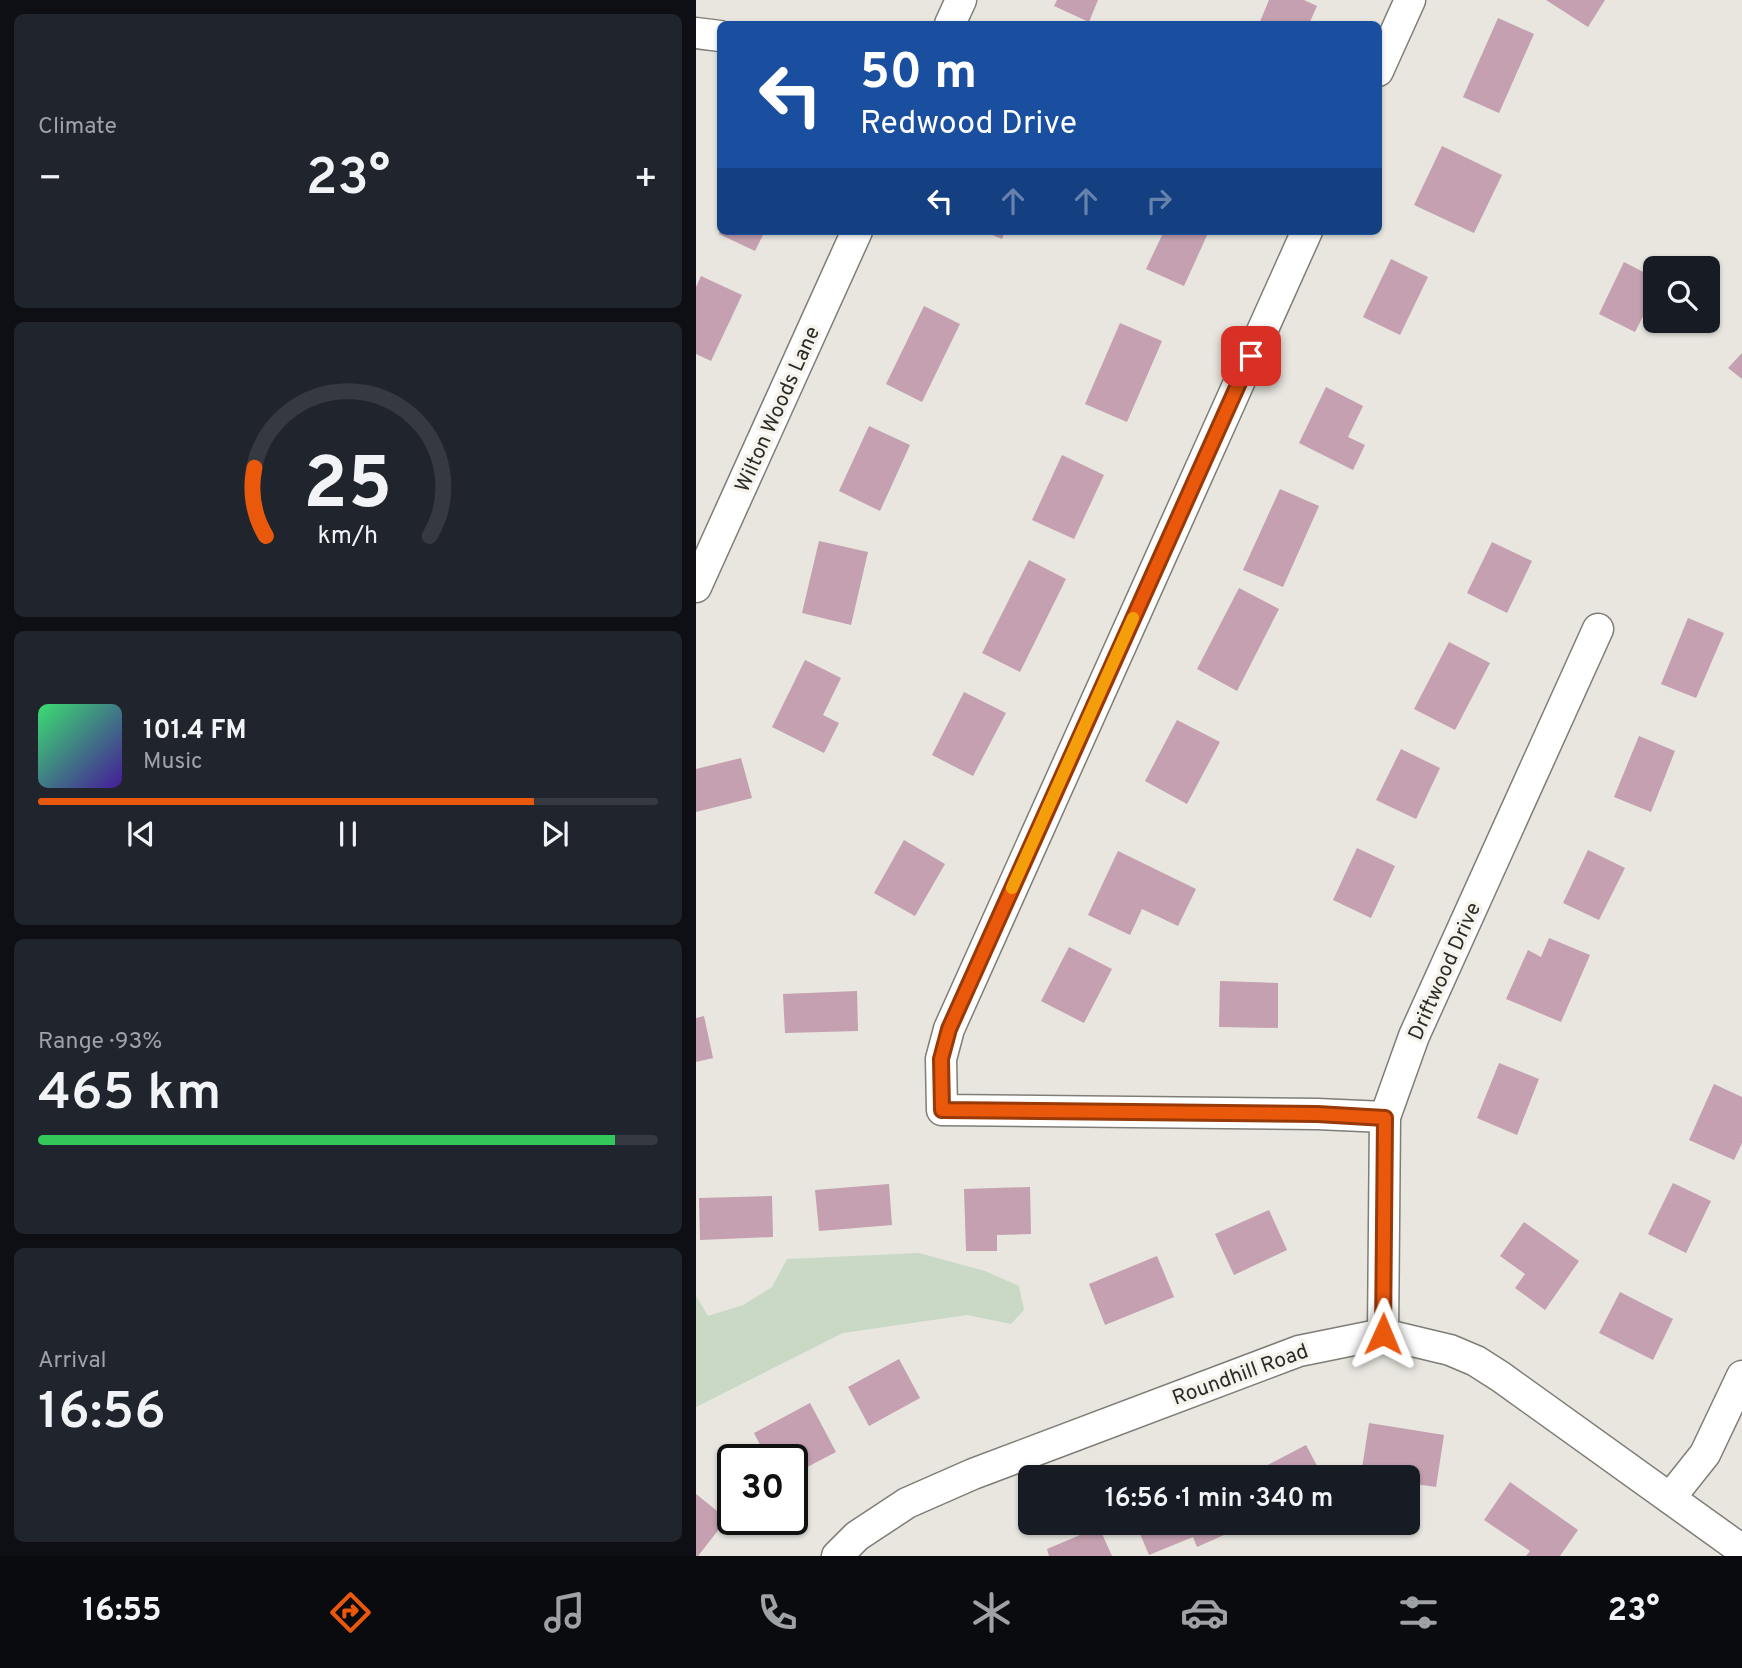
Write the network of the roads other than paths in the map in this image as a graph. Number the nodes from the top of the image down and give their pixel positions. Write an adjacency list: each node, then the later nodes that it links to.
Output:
1 (961, 0): 3 (street)
2 (1410, 0): 6 (street)
3 (951, 21)
4 (696, 33): 5 (street)
5 (717, 36)
6 (1382, 62)
7 (855, 235): 9 (street, Wilton Woods Lane)
8 (1305, 235): 11 (street)
9 (696, 587)
10 (1598, 629): 11 (street, Driftwood Drive)
11 (1385, 1118): 12 (street, Driftwood Drive)
12 (1383, 1334): 14 (street, Roundhill Road); 16 (street, Roundhill Road)
13 (1741, 1376): 14 (street)
14 (1670, 1498): 15 (street, Roundhill Road)
15 (1741, 1550)
16 (837, 1556)

